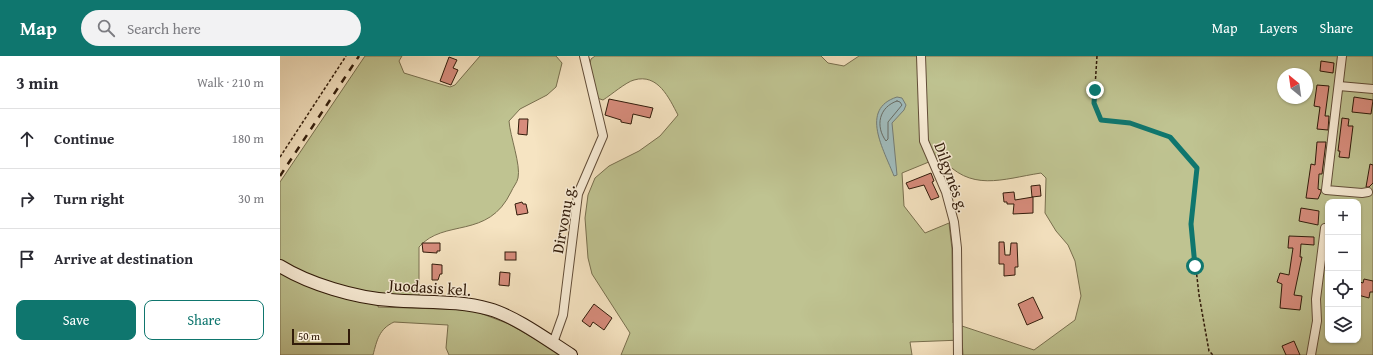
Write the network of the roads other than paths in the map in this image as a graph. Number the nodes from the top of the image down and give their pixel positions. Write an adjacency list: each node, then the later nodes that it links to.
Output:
1 (584, 56): 9 (street, Dirvonų g.)
2 (921, 56): 11 (street, Dilgynės g.)
3 (1342, 56): 4 (street)
4 (1339, 86): 5 (street); 6 (street)
5 (1373, 89)
6 (1368, 192)
7 (1325, 228): 12 (street)
8 (280, 266): 9 (street, Juodasis kel.)
9 (553, 343): 10 (street, Juodasis kel.)
10 (571, 355)
11 (958, 355)
12 (1311, 355)

